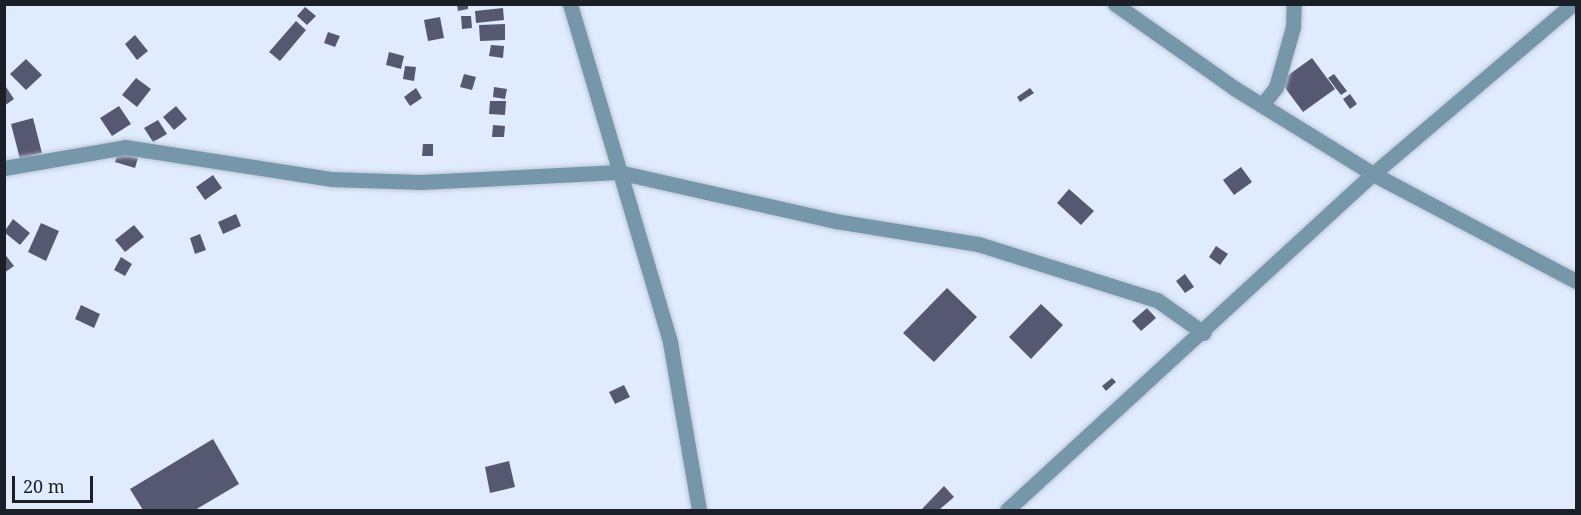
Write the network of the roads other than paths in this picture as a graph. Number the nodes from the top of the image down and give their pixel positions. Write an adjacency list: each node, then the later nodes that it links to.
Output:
1 (570, 4): 7 (street)
2 (1115, 4): 5 (street)
3 (1294, 4): 5 (street)
4 (1573, 4): 8 (street)
5 (1262, 105): 8 (street)
6 (4, 168): 7 (street)
7 (618, 172): 10 (street); 11 (street)
8 (1373, 174): 9 (street); 10 (street)
9 (1576, 280)
10 (1204, 333): 12 (street)
11 (699, 510)
12 (1007, 510)

